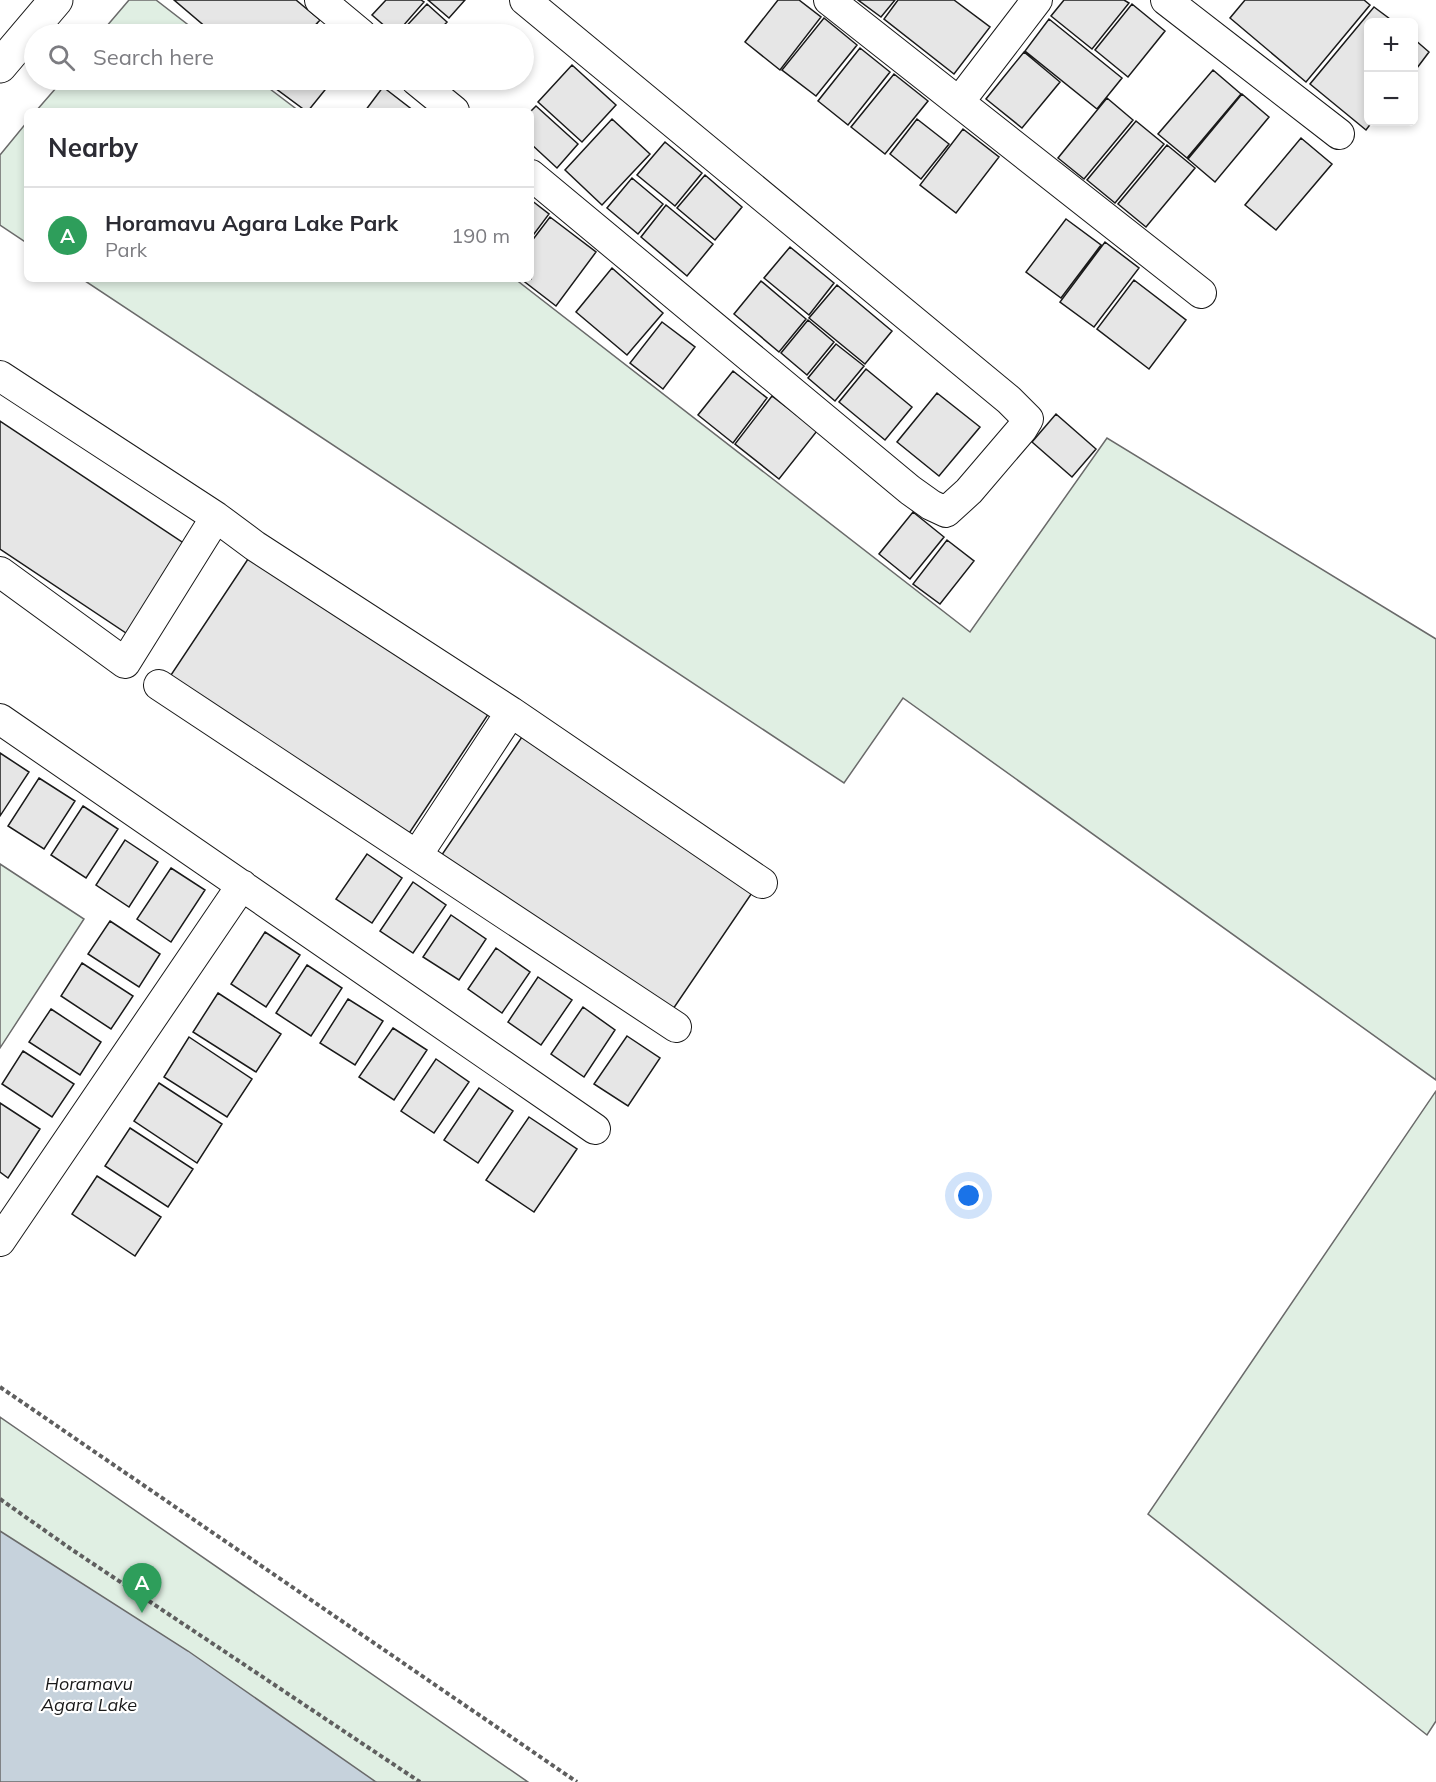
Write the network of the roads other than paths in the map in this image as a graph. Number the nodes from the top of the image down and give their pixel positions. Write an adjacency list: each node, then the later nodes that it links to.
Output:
1 (56, 0): 7 (street)
2 (320, 0): 8 (street)
3 (525, 0): 15 (street)
4 (829, 0): 12 (street)
5 (1037, 0): 12 (street)
6 (1166, 0): 14 (street)
7 (36, 24)
8 (349, 24)
9 (24, 38): 10 (street)
10 (0, 66)
11 (428, 90): 13 (street)
12 (959, 102): 16 (street)
13 (450, 108)
14 (1340, 134)
15 (534, 177)
16 (1201, 293)
17 (0, 376): 18 (street)
18 (216, 517): 19 (street); 21 (street)
19 (0, 572)
20 (159, 685): 23 (street)
21 (511, 712): 23 (street); 24 (street)
22 (0, 719): 25 (street)
23 (417, 855): 26 (street)
24 (762, 883)
25 (242, 885): 27 (street); 28 (street)
26 (676, 1027)
27 (595, 1129)
28 (0, 1241)

